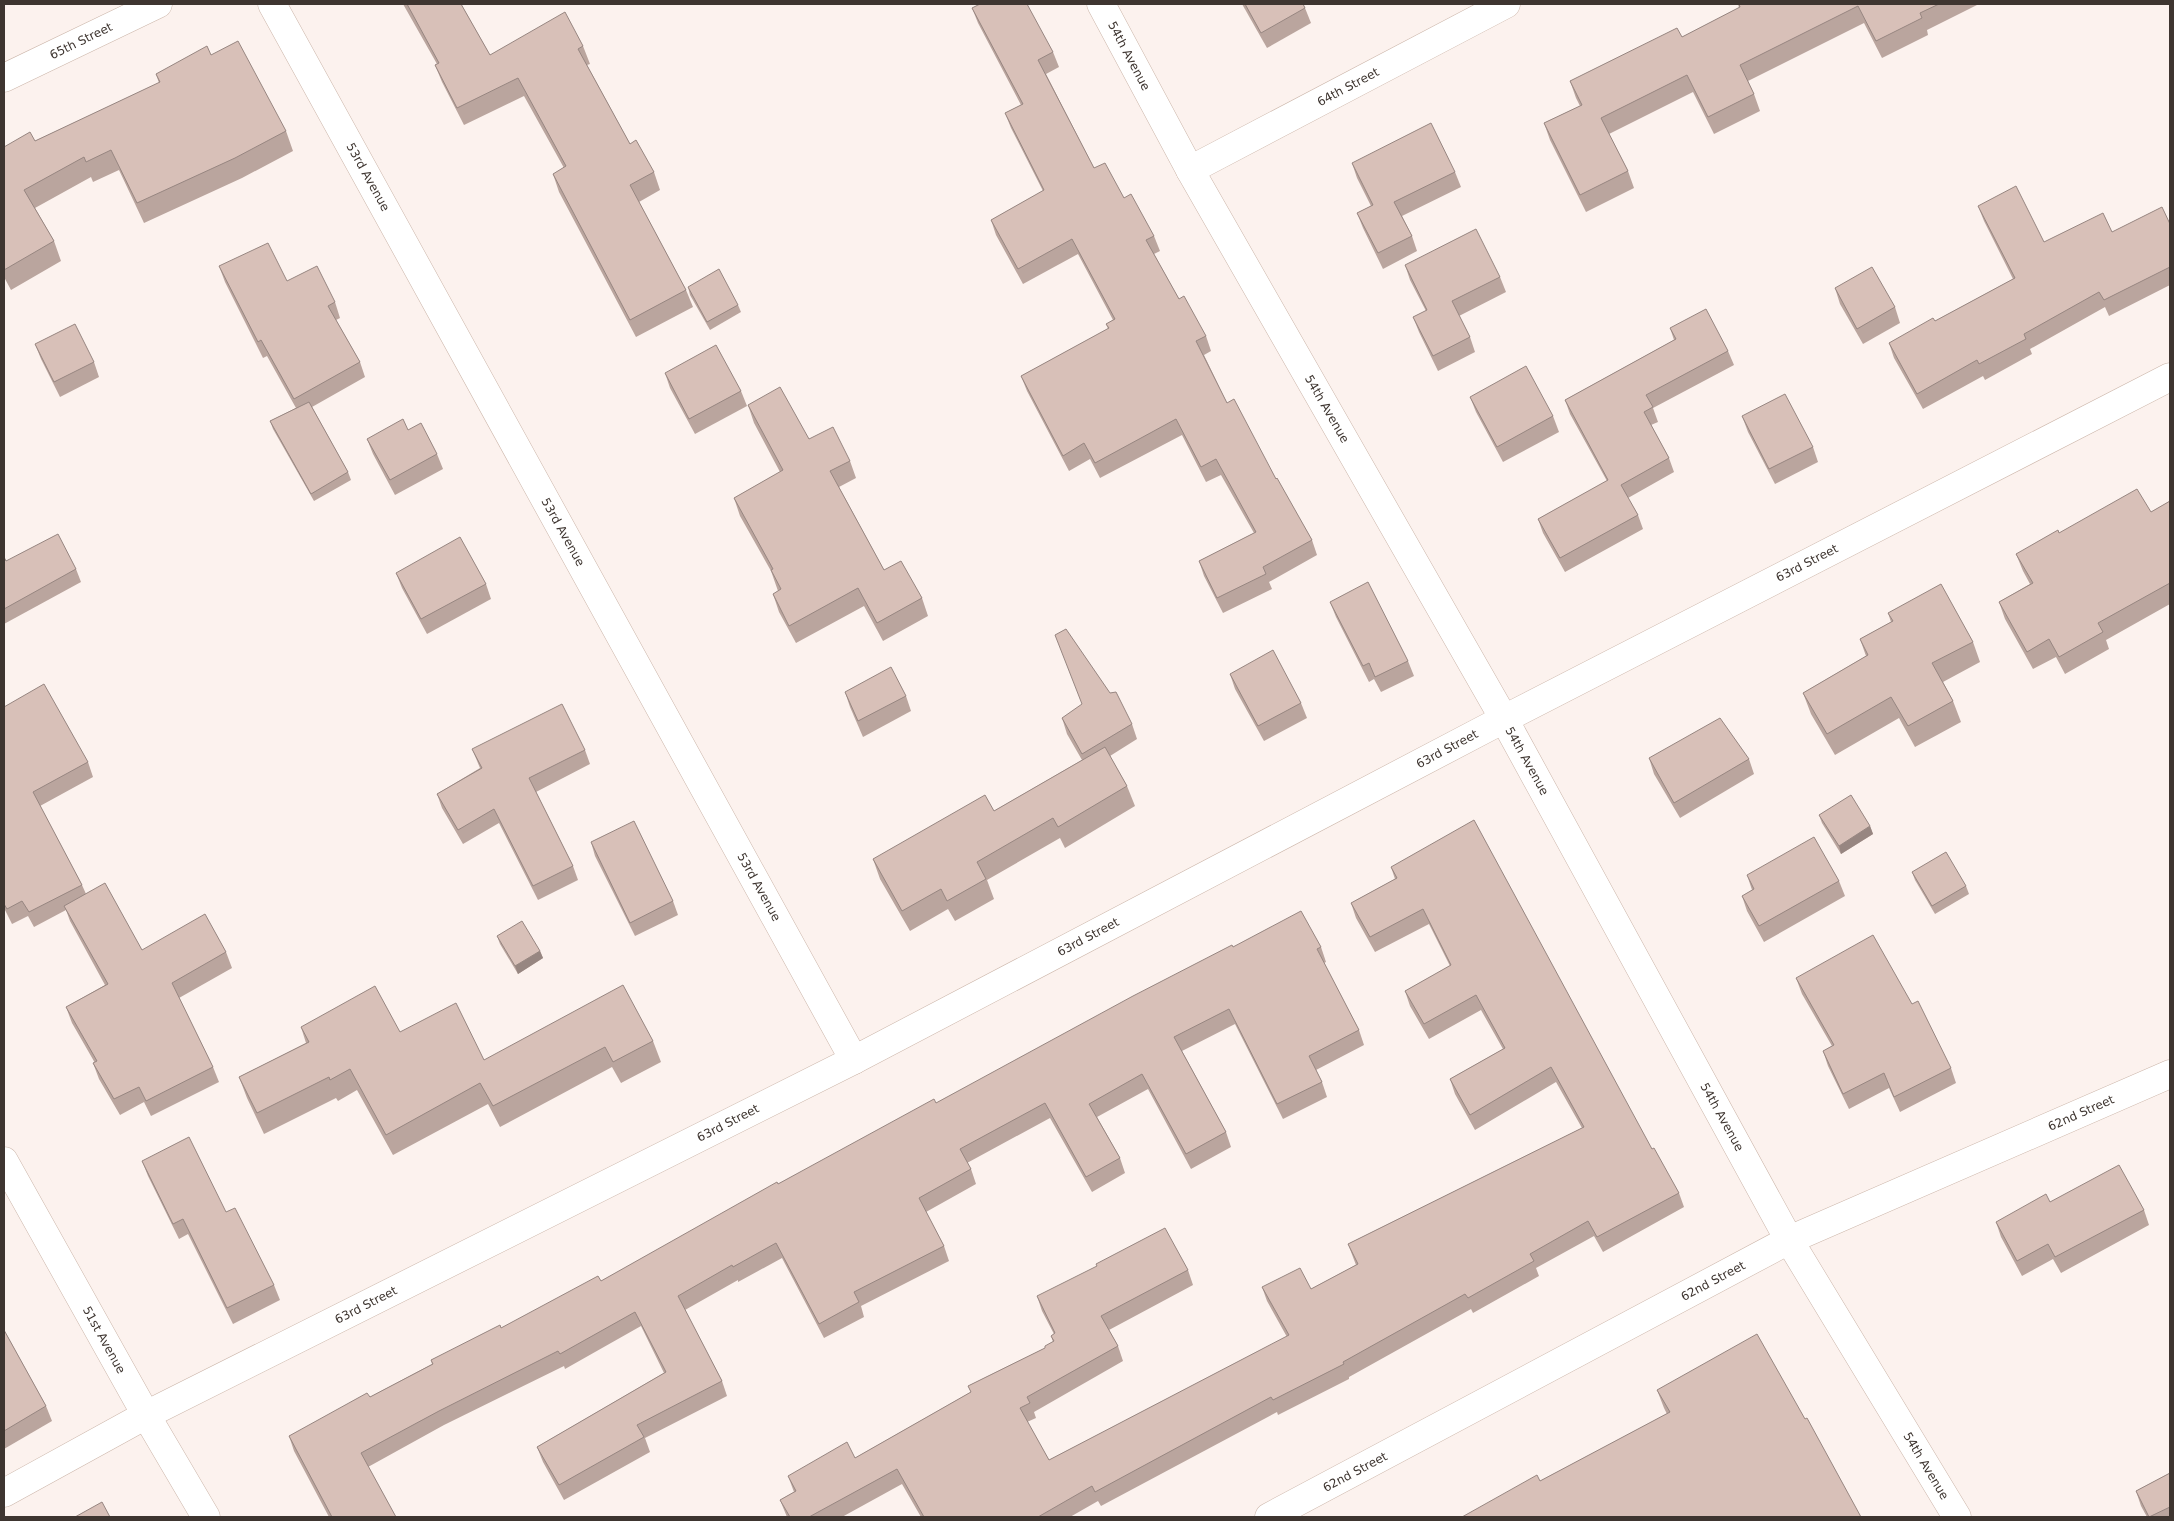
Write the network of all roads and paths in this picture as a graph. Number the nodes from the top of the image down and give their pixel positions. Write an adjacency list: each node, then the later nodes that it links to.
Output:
1 (158, 4): 5 (street, 65th Street)
2 (272, 4): 9 (street, 53rd Avenue)
3 (1101, 4): 6 (street, 54th Avenue)
4 (1506, 4): 6 (street, 64th Street)
5 (4, 78)
6 (1190, 170): 8 (street, 54th Avenue)
7 (2170, 376): 8 (street, 63rd Street)
8 (1504, 719): 9 (street, 63rd Street); 12 (street, 54th Avenue)
9 (854, 1060): 13 (street, 63rd Street)
10 (2170, 1074): 12 (street, 62nd Street)
11 (4, 1161): 13 (street, 51st Avenue)
12 (1790, 1240): 16 (street, 62nd Street); 17 (street, 54th Avenue)
13 (146, 1415): 14 (street, 63rd Street); 15 (street, 51st Avenue)
14 (4, 1493)
15 (206, 1517)
16 (1269, 1517)
17 (1957, 1517)

